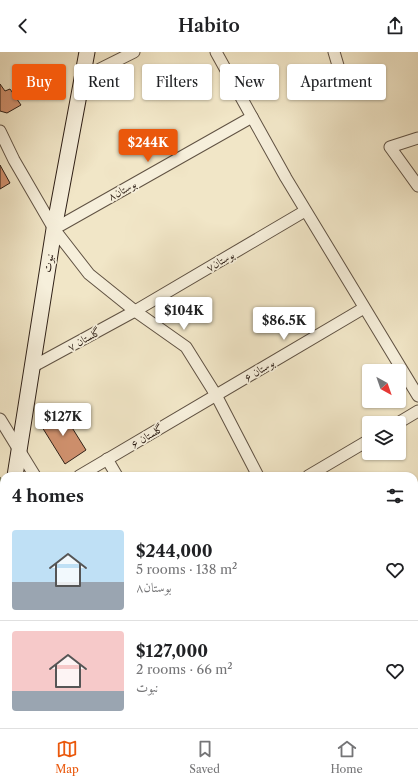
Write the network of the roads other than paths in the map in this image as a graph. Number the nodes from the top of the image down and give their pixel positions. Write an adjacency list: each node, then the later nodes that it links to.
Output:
1 (87, 52): 5 (street, نبوت)
2 (134, 52): 6 (street)
3 (216, 52): 9 (street)
4 (334, 52): 7 (street)
5 (85, 64)
6 (110, 64)
7 (338, 64)
8 (78, 100): 14 (street, نبوت)
9 (252, 117): 13 (street); 14 (street, بوستان۸)
10 (0, 131): 14 (street)
11 (418, 138): 12 (street)
12 (418, 186)
13 (306, 211): 15 (street); 16 (street, بوستان۷)
14 (54, 228): 16 (street); 17 (street, نبوت)
15 (364, 308): 18 (street, بوستان ۶); 19 (street)
16 (135, 311): 17 (street, گلستان ۷); 18 (street)
17 (32, 367): 24 (street, نبوت)
18 (216, 395): 25 (street, گلستان ۶); 30 (street)
19 (418, 396)
20 (418, 411): 21 (street)
21 (406, 418)
22 (0, 419): 24 (street)
23 (362, 444): 31 (street)
24 (20, 450): 26 (street, نبوت); 27 (street)
25 (107, 459): 28 (street, گلستان ۶); 29 (street)
26 (16, 472)
27 (33, 472)
28 (86, 472)
29 (115, 472)
30 (256, 472)
31 (315, 472)

